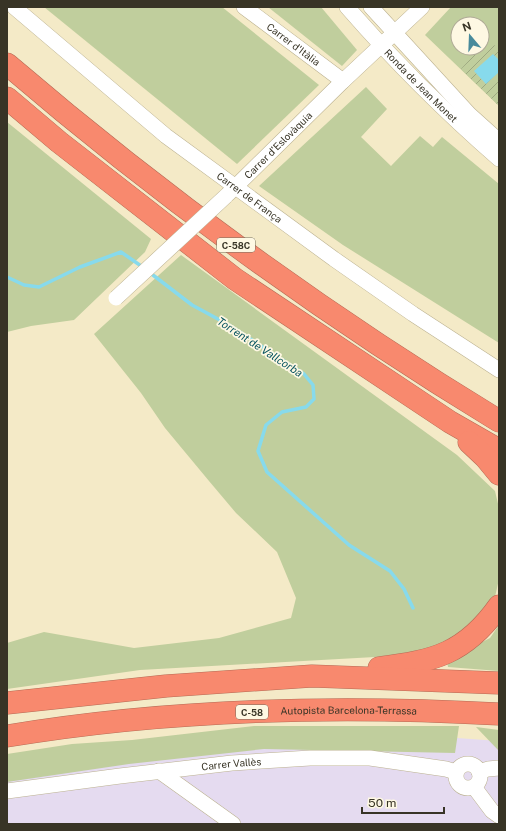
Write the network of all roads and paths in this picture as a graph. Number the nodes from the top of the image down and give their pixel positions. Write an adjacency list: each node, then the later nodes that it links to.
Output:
1 (14, 7): 13 (street, Carrer de França)
2 (244, 7): 9 (street, Carrer d'Itàlia)
3 (347, 7): 7 (street, Ronda de Jean Monet)
4 (371, 7): 6 (street, Ronda de Jean Monet)
5 (422, 7): 6 (street, Carrer d'Eslovàquia)
6 (394, 32): 7 (street, Carrer d'Eslovàquia); 11 (street, Ronda de Jean Monet)
7 (381, 44): 9 (street, Carrer d'Eslovàquia); 12 (street, Ronda de Jean Monet)
8 (7, 64): 16 (highway, C-58C)
9 (343, 81): 13 (street, Carrer d'Eslovàquia)
10 (7, 98): 17 (highway, C-58C)
11 (499, 141)
12 (499, 158)
13 (230, 191): 14 (street, Carrer d'Eslovàquia, bridge); 15 (street, Carrer de França)
14 (116, 298)
15 (499, 370)
16 (499, 421)
17 (450, 422): 18 (highway, C-58C); 19 (highway)
18 (499, 450)
19 (499, 474)
20 (499, 606): 21 (highway)
21 (312, 676): 22 (highway); 23 (highway)
22 (499, 683)
23 (7, 703)
24 (499, 714): 25 (highway, Autopista Barcelona-Terrassa / C-58)
25 (7, 736)
26 (499, 768): 29 (street)
27 (159, 771): 28 (street, Carrer Vallès); 31 (street, Carrer Vallès); 33 (street)
28 (456, 772): 29 (street); 30 (street)
29 (479, 772): 30 (street)
30 (474, 787): 32 (street)
31 (7, 790)
32 (499, 816)
33 (233, 824)

